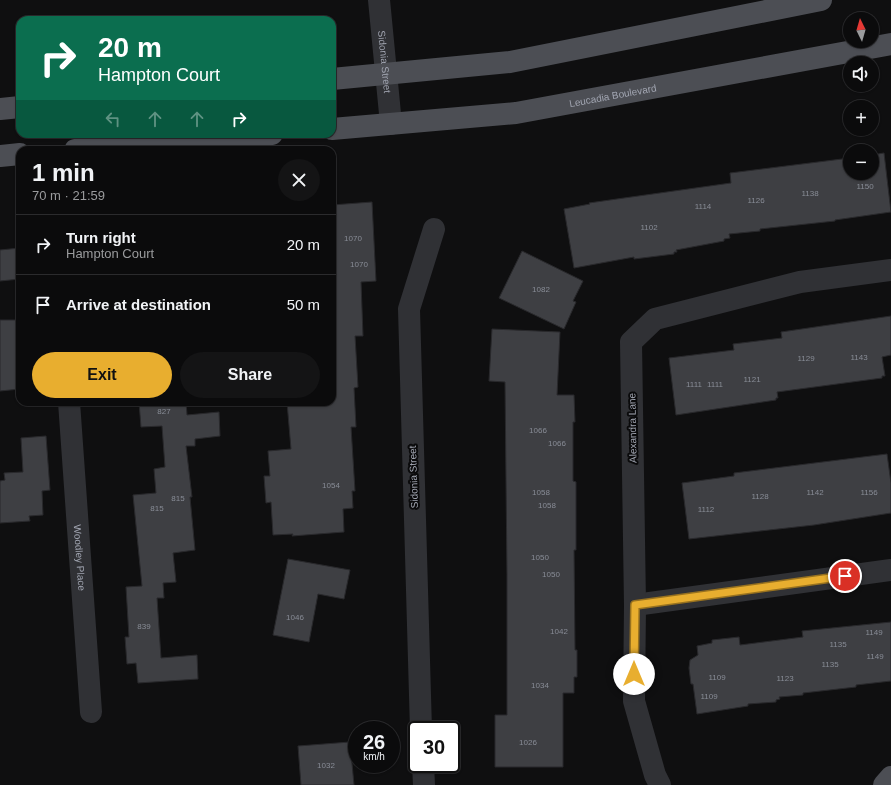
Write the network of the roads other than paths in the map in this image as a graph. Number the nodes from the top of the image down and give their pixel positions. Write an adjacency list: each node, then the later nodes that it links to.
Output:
1 (379, 0): 4 (street, Sidonia Street)
2 (821, 0): 4 (main road)
3 (891, 44): 8 (main road, Leucadia Boulevard)
4 (386, 74): 5 (main road); 8 (street, Sidonia Street)
5 (336, 79)
6 (16, 107): 7 (main road)
7 (0, 109)
8 (391, 124): 9 (main road, Leucadia Boulevard)
9 (336, 129)
10 (223, 138): 11 (main road)
11 (125, 146)
12 (16, 154): 13 (main road)
13 (0, 156)
14 (434, 229): 20 (street, Sidonia Street)
15 (891, 270): 18 (street, Alexandra Lane)
16 (69, 406): 19 (street, Woodley Place)
17 (891, 570): 18 (street)
18 (635, 605): 24 (street, Alexandra Lane)
19 (91, 712)
20 (421, 721)
21 (423, 773): 23 (street)
22 (891, 778): 25 (main road)
23 (424, 785)
24 (660, 785)
25 (884, 785)

